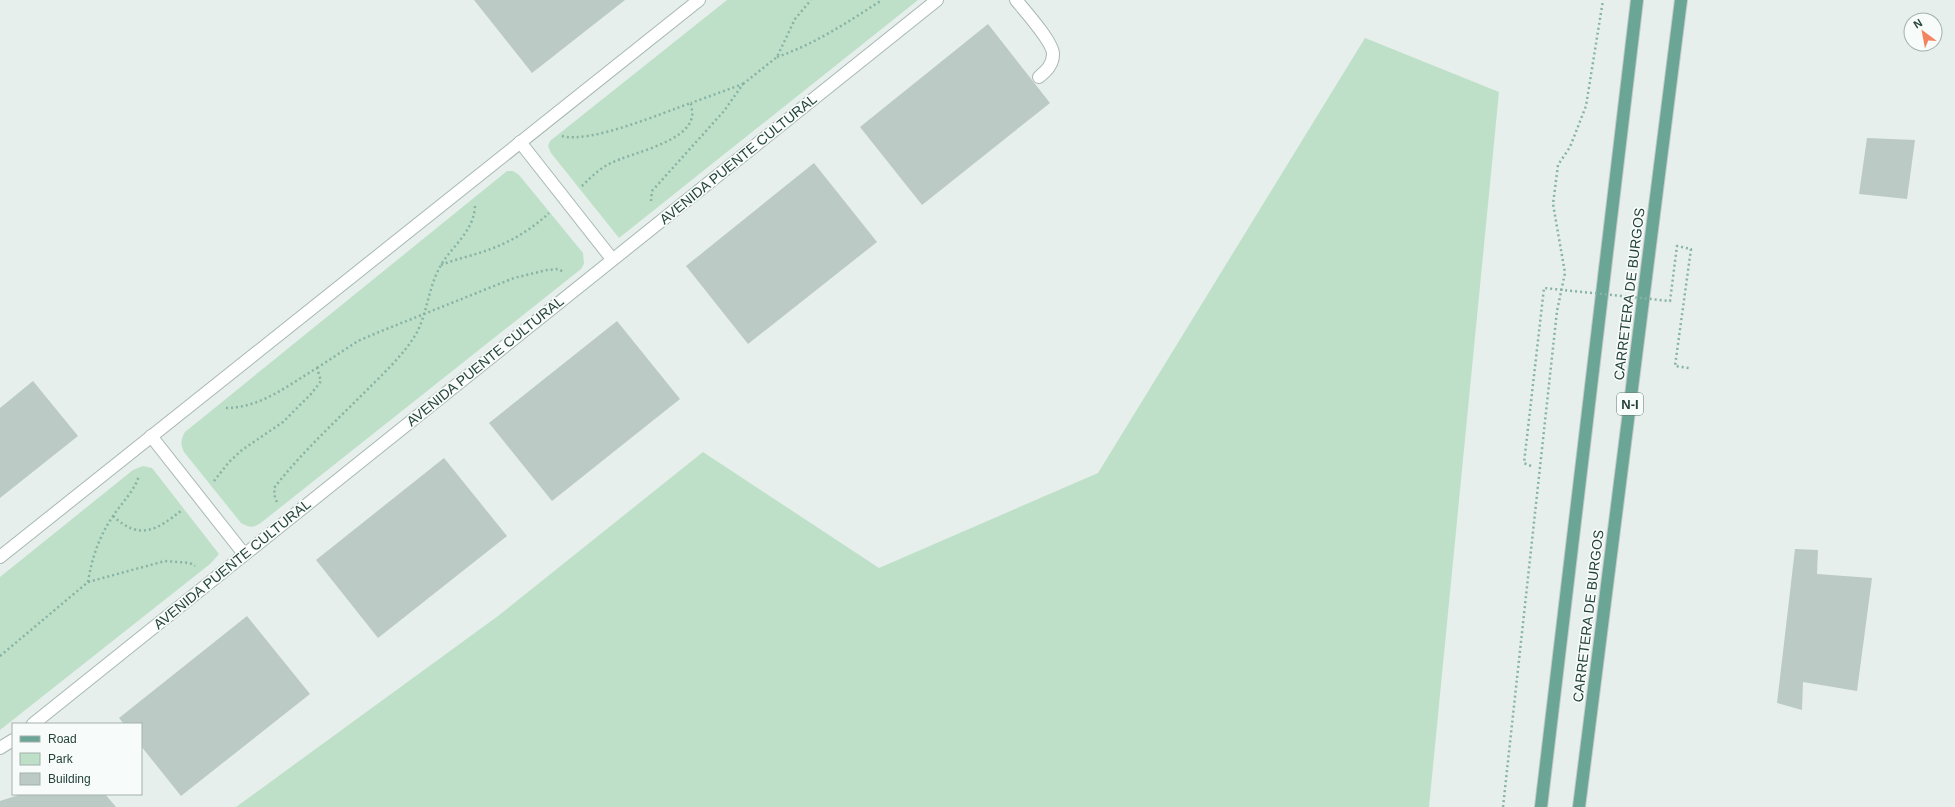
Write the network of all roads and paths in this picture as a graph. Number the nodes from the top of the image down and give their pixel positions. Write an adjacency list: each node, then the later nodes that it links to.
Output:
1 (699, 0): 13 (street)
2 (811, 0): 9 (path)
3 (882, 0): 9 (path)
4 (938, 0): 17 (street, AVENIDA PUENTE CULTURAL)
5 (1016, 0): 10 (street)
6 (1603, 0): 39 (path)
7 (1637, 0): 40 (main road, CARRETERA DE BURGOS)
8 (1681, 0): 41 (main road, CARRETERA DE BURGOS / N-I)
9 (777, 57): 11 (path)
10 (1039, 77)
11 (743, 84): 12 (path); 17 (path)
12 (691, 103): 13 (path); 16 (path)
13 (547, 120): 14 (street)
14 (520, 142): 15 (street); 16 (street)
15 (466, 184): 19 (path); 24 (street)
16 (565, 200): 18 (street); 19 (path)
17 (661, 221): 18 (street, AVENIDA PUENTE CULTURAL)
18 (612, 259): 20 (street, AVENIDA PUENTE CULTURAL)
19 (441, 265): 21 (path)
20 (577, 287): 21 (path); 30 (street, AVENIDA PUENTE CULTURAL)
21 (424, 314): 22 (path); 30 (path)
22 (317, 368): 24 (path); 28 (path)
23 (1689, 368): 27 (path, bridge)
24 (204, 394): 25 (street)
25 (151, 436): 26 (street); 28 (street)
26 (127, 455): 29 (path); 32 (street)
27 (1532, 466)
28 (198, 496): 29 (path); 31 (street)
29 (113, 516): 34 (path)
30 (289, 518): 31 (street, AVENIDA PUENTE CULTURAL)
31 (244, 554): 33 (street, AVENIDA PUENTE CULTURAL)
32 (0, 557)
33 (211, 580): 34 (path); 36 (street, AVENIDA PUENTE CULTURAL)
34 (88, 582): 35 (path)
35 (0, 656)
36 (34, 723)
37 (12, 741): 38 (street)
38 (0, 748)
39 (1503, 807)
40 (1541, 807)
41 (1579, 807)

